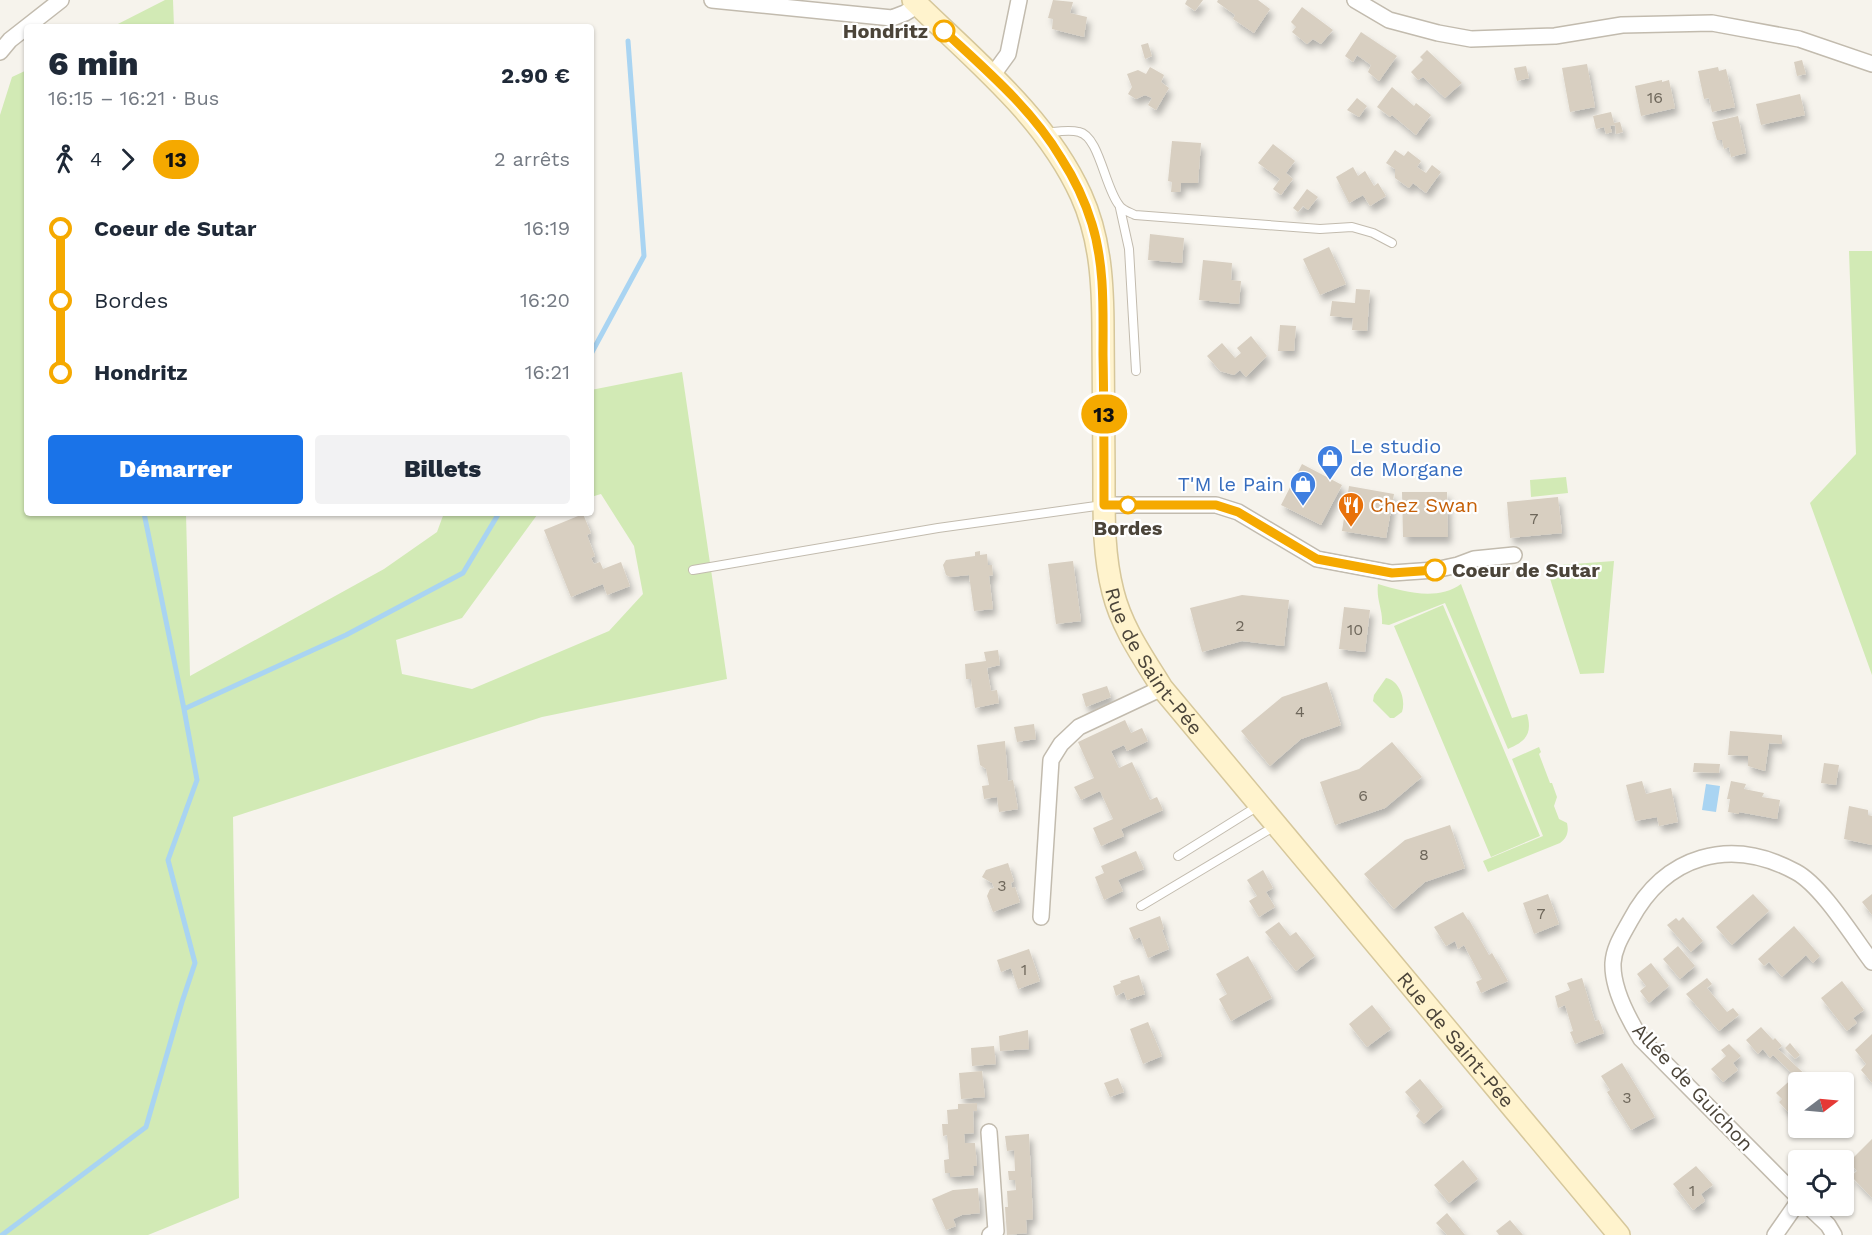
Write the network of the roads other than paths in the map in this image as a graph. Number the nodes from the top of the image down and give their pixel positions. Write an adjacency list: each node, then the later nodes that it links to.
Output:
1 (61, 0): 6 (street)
2 (712, 0): 5 (street)
3 (1019, 0): 10 (street)
4 (1355, 0): 9 (street)
5 (916, 2): 10 (main road, Rue de Saint-Pée)
6 (30, 24)
7 (24, 29): 8 (street)
8 (0, 52)
9 (1872, 64)
10 (992, 76): 11 (main road, Rue de Saint-Pée)
11 (1044, 133): 12 (lane); 15 (main road, Rue de Saint-Pée)
12 (1120, 208): 13 (lane); 14 (lane)
13 (1392, 243)
14 (1136, 371)
15 (1104, 505): 16 (street); 17 (lane); 18 (main road, Rue de Saint-Pée)
16 (1514, 555)
17 (693, 570)
18 (1162, 688): 19 (main road, Rue de Saint-Pée); 23 (street)
19 (1259, 805): 20 (main road, Rue de Saint-Pée); 21 (lane)
20 (1276, 825): 22 (lane); 30 (main road, Rue de Saint-Pée)
21 (1178, 856)
22 (1141, 906)
23 (1041, 917)
24 (1872, 962): 26 (street, Allée de Guichon)
25 (989, 1132): 29 (street)
26 (1788, 1187)
27 (1789, 1216): 31 (street)
28 (1819, 1216): 32 (street)
29 (990, 1235)
30 (1619, 1235)
31 (1776, 1235)
32 (1834, 1235)

